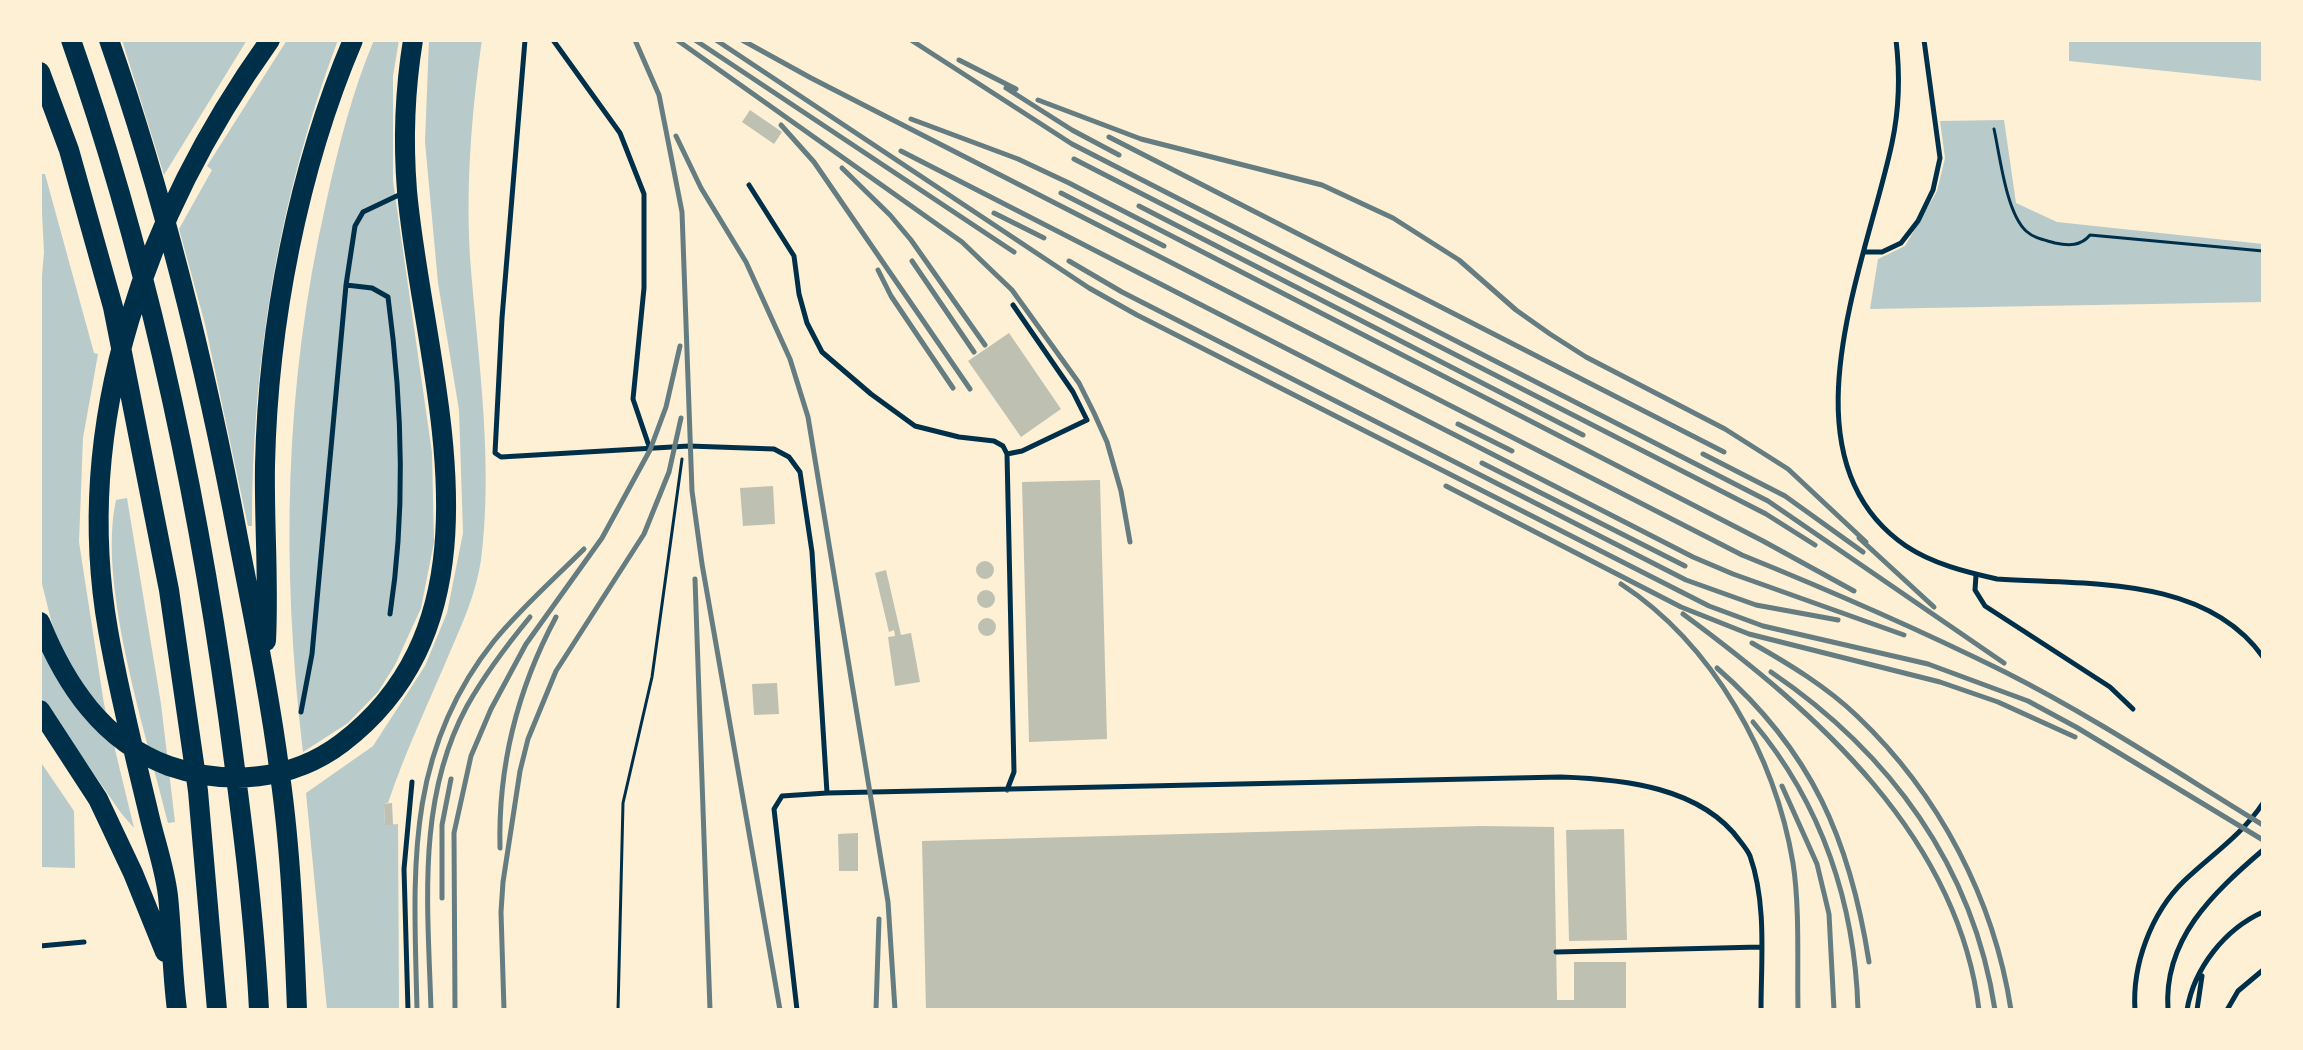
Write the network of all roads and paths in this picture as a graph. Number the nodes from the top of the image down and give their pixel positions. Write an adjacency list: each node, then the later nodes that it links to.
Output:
1 (71, 40): 44 (highway)
2 (109, 40): 25 (highway)
3 (270, 40): 39 (highway)
4 (353, 40): 25 (highway)
5 (413, 40): 13 (highway)
6 (525, 40): 19 (lane)
7 (553, 40): 19 (lane)
8 (1896, 40): 15 (lane)
9 (1924, 40): 15 (lane)
10 (40, 72): 43 (highway)
11 (1994, 129): 14 (path)
12 (749, 185): 20 (lane)
13 (407, 191): 16 (lane); 23 (highway)
14 (2263, 251)
15 (1864, 252): 21 (lane)
16 (346, 285): 22 (lane); 28 (lane)
17 (1013, 305): 20 (lane)
18 (683, 447): 19 (lane); 31 (lane); 47 (path)
19 (650, 450)
20 (1007, 454): 30 (lane)
21 (1976, 575): 24 (lane); 26 (lane)
22 (390, 614)
23 (40, 622)
24 (2263, 657)
25 (264, 673): 45 (highway)
26 (2133, 709)
27 (40, 710): 39 (highway)
28 (301, 712)
29 (412, 782): 46 (lane)
30 (1007, 790): 31 (lane); 37 (lane)
31 (827, 793): 48 (lane)
32 (2261, 806): 50 (lane)
33 (2262, 851): 51 (lane)
34 (2263, 912): 40 (lane)
35 (84, 942): 36 (lane)
36 (40, 946)
37 (1760, 947): 38 (lane); 49 (lane)
38 (1556, 952)
39 (171, 967): 42 (highway)
40 (2203, 968): 52 (lane); 53 (lane)
41 (2263, 970): 54 (lane)
42 (177, 1010)
43 (217, 1010)
44 (259, 1010)
45 (297, 1010)
46 (408, 1010)
47 (618, 1010)
48 (797, 1010)
49 (1761, 1010)
50 (2135, 1010)
51 (2168, 1010)
52 (2187, 1010)
53 (2197, 1010)
54 (2227, 1010)

